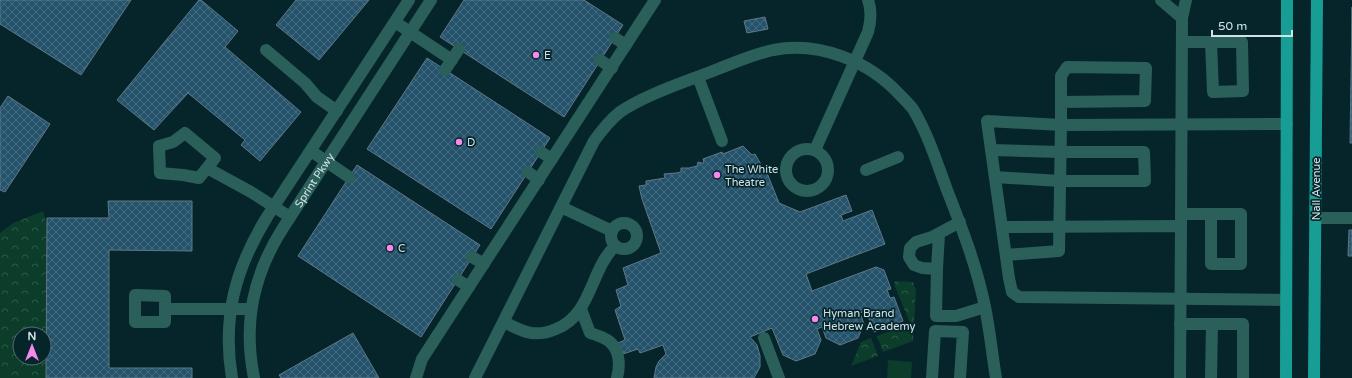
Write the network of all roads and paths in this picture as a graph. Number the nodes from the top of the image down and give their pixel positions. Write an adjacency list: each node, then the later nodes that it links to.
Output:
1 (409, 0): 10 (street, Sprint Pkwy)
2 (431, 0): 11 (street, Sprint Pkwy)
3 (655, 0): 15 (street)
4 (868, 0): 20 (street)
5 (1161, 0): 9 (street)
6 (1186, 0): 9 (street)
7 (1287, 0): 26 (main road)
8 (1317, 0): 50 (main road, Nall Avenue)
9 (1182, 18): 13 (street)
10 (394, 22): 11 (street); 25 (street, Sprint Pkwy)
11 (410, 32): 18 (street); 37 (street, Sprint Pkwy)
12 (615, 38): 15 (street)
13 (1182, 42): 14 (street); 28 (street)
14 (1212, 42): 14 (street)
15 (626, 45): 21 (street)
16 (459, 49): 18 (street)
17 (266, 50): 25 (street)
18 (452, 60): 22 (street)
19 (600, 60): 21 (street)
20 (855, 62): 23 (street); 30 (street); 52 (street)
21 (612, 68): 36 (street)
22 (445, 70)
23 (698, 77): 29 (street); 46 (street)
24 (1061, 102): 24 (street); 27 (street)
25 (337, 111): 32 (street, Sprint Pkwy)
26 (1287, 124): 28 (street); 66 (main road)
27 (1061, 125): 28 (street); 31 (street); 34 (street)
28 (1182, 125): 47 (street)
29 (722, 142)
30 (816, 150)
31 (991, 150): 34 (street); 42 (street)
32 (311, 151): 37 (street); 45 (street, Sprint Pkwy)
33 (541, 152): 36 (street)
34 (1061, 152): 44 (street); 44 (street)
35 (898, 157): 39 (street)
36 (552, 159): 43 (street)
37 (326, 161): 41 (street); 49 (street, Sprint Pkwy)
38 (207, 168): 38 (street); 45 (street)
39 (866, 170)
40 (528, 172): 43 (street)
41 (349, 177)
42 (995, 177): 44 (street); 54 (street)
43 (539, 180): 61 (street)
44 (1060, 181): 55 (street)
45 (274, 207): 49 (street); 69 (street, Sprint Pkwy)
46 (561, 207): 56 (street); 73 (street)
47 (1181, 214): 48 (street); 53 (street)
48 (1211, 214): 48 (street)
49 (290, 217): 70 (street, Sprint Pkwy)
50 (1316, 218): 51 (street); 91 (main road, Nall Avenue)
51 (1352, 218)
52 (960, 222): 57 (street); 67 (street)
53 (1181, 226): 55 (street); 65 (street)
54 (1002, 227): 55 (street); 59 (street)
55 (1059, 227): 59 (street)
56 (612, 231): 58 (street); 58 (street)
57 (939, 234): 62 (street); 62 (street)
58 (615, 246): 71 (street)
59 (1006, 254): 65 (street)
60 (472, 257): 61 (street)
61 (484, 264): 64 (street)
62 (938, 268): 72 (street)
63 (458, 280): 64 (street)
64 (469, 287): 80 (street)
65 (1180, 298): 66 (street); 74 (street)
66 (1286, 300): 90 (main road)
67 (985, 307): 72 (street); 86 (street)
68 (165, 309): 69 (street)
69 (230, 309): 70 (street); 78 (street, Sprint Pkwy)
70 (251, 309): 79 (street, Sprint Pkwy)
71 (581, 309): 73 (street); 82 (street)
72 (936, 316): 76 (street)
73 (504, 322): 81 (street)
74 (1180, 324): 75 (street); 87 (street)
75 (1212, 324): 88 (street); 89 (street)
76 (935, 331): 84 (street); 85 (street)
77 (764, 338): 83 (street)
78 (232, 378)
79 (254, 378)
80 (416, 378)
81 (475, 378)
82 (617, 378)
83 (779, 378)
84 (932, 378)
85 (960, 378)
86 (996, 378)
87 (1180, 378)
88 (1211, 378)
89 (1243, 378)
90 (1286, 378)
91 (1314, 378)

